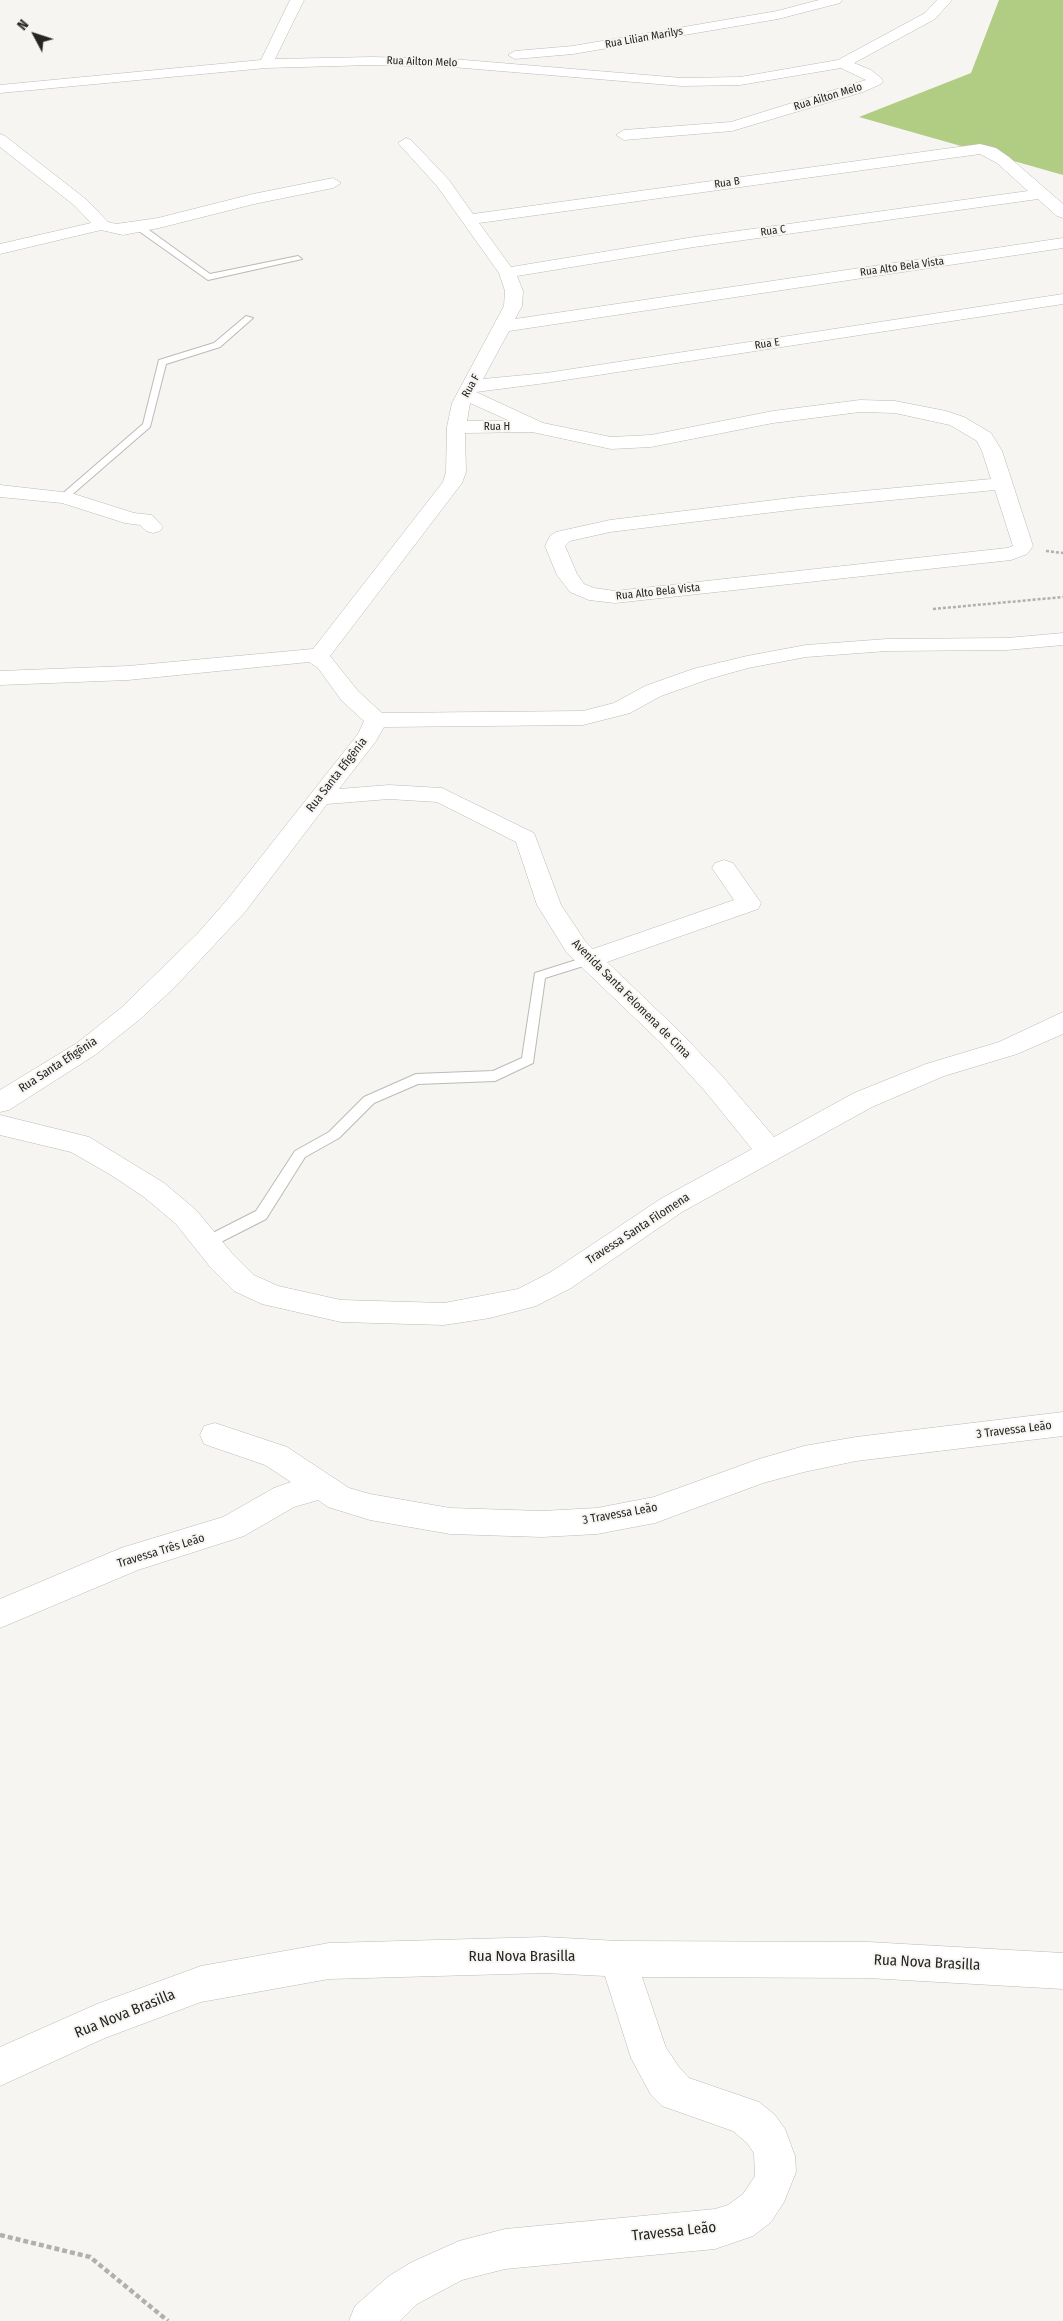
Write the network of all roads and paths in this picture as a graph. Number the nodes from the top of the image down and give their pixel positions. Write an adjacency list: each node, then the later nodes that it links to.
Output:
1 (297, 0): 6 (street)
2 (835, 0): 5 (street, Rua Lilian Marilys)
3 (945, 0): 4 (street, Rua Ailton Melo)
4 (842, 62): 5 (street, Rua Ailton Melo); 8 (street, Rua Ailton Melo)
5 (452, 63): 6 (street, Rua Ailton Melo)
6 (266, 64): 7 (street, Rua Ailton Melo)
7 (0, 88)
8 (624, 135)
9 (0, 139): 15 (street)
10 (406, 143): 14 (street, Rua F)
11 (333, 184): 16 (street)
12 (1040, 194): 13 (street); 14 (street, Rua B); 20 (street, Rua C)
13 (1063, 213)
14 (470, 219): 20 (street, Rua F)
15 (102, 225): 16 (street); 18 (street)
16 (139, 227): 19 (lane)
17 (1063, 242): 23 (street, Rua Alto Bela Vista)
18 (0, 249)
19 (298, 259)
20 (507, 273): 23 (street, Rua F)
21 (1063, 299): 24 (street, Rua E)
22 (249, 318): 29 (lane)
23 (504, 326): 24 (street, Rua F)
24 (469, 390): 25 (street, Rua F); 26 (street)
25 (456, 427): 26 (street, Rua H); 34 (street, Rua F)
26 (538, 427): 27 (street, Rua Alto Bela Vista)
27 (1001, 484): 27 (street, Rua Alto Bela Vista)
28 (0, 491): 29 (street)
29 (64, 497): 30 (street)
30 (153, 527)
31 (1063, 597): 32 (path)
32 (933, 609)
33 (1063, 639): 36 (street)
34 (318, 657): 35 (street); 36 (street)
35 (0, 678)
36 (376, 720): 37 (street, Rua Santa Efigênia)
37 (319, 798): 39 (street, Avenida Santa Felomena de Cima); 41 (street, Rua Santa Efigênia)
38 (724, 868): 39 (street)
39 (589, 960): 43 (street, Avenida Santa Felomena de Cima); 44 (lane)
40 (1063, 1021): 43 (street, Travessa Santa Filomena)
41 (0, 1103)
42 (0, 1126): 44 (street, Travessa Santa Filomena)
43 (770, 1150): 44 (street, Travessa Santa Filomena)
44 (208, 1242)
45 (1063, 1424): 47 (street, 3 Travessa Leão)
46 (215, 1435): 47 (street, 3 Travessa Leão)
47 (320, 1487): 48 (street, Travessa Três Leão)
48 (0, 1614)
49 (618, 1959): 50 (street, Rua Nova Brasilla); 51 (street, Rua Nova Brasilla); 54 (street, Travessa Leão)
50 (1063, 1971)
51 (0, 2067)
52 (0, 2234): 53 (path)
53 (168, 2321)
54 (370, 2321)

